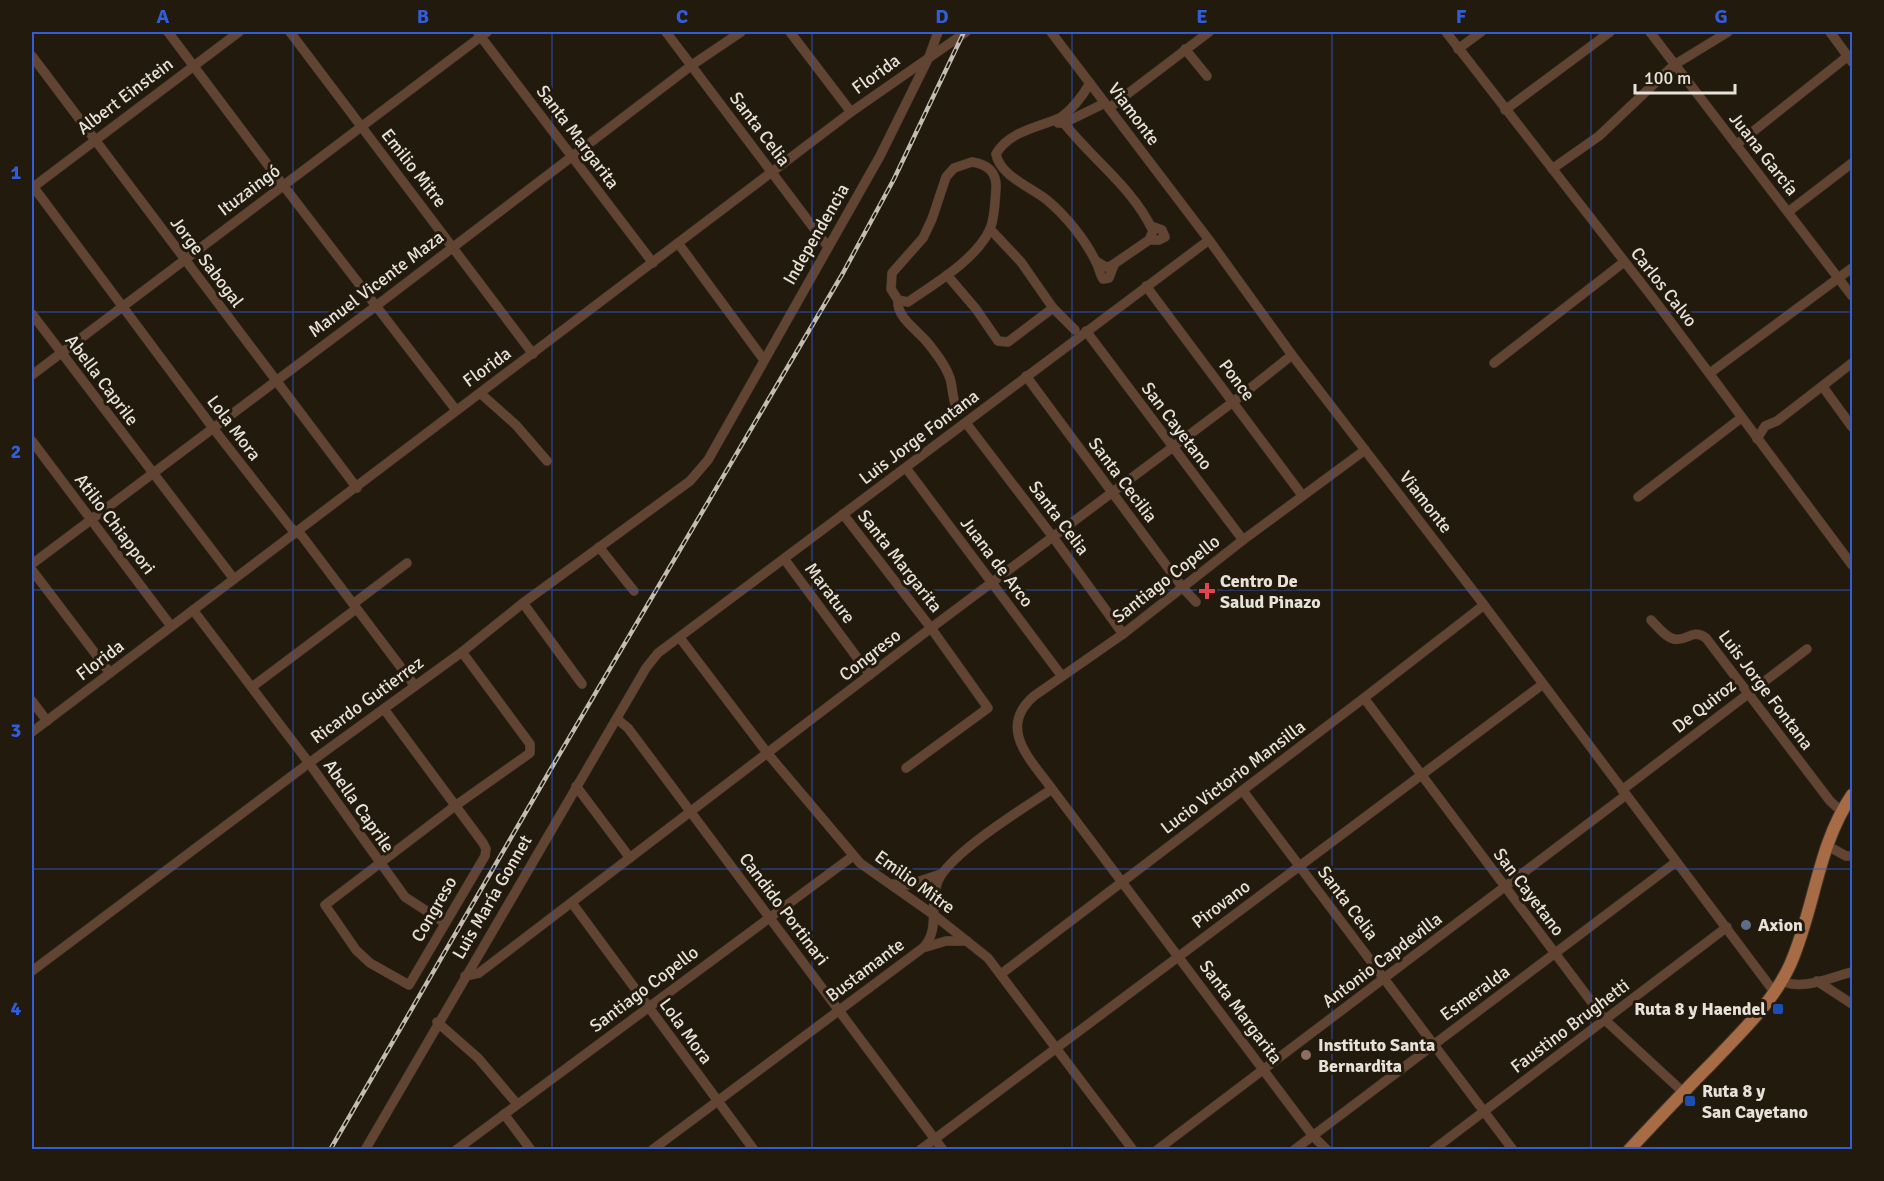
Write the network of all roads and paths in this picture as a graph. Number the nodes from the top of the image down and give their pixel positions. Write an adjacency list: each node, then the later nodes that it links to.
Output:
1 (168, 32): 23 (street)
2 (239, 32): 23 (street, Albert Einstein)
3 (290, 32): 32 (street, Emilio Mitre)
4 (666, 32): 24 (street, Santa Celia)
5 (741, 32): 24 (street, Manuel Vicente Maza)
6 (790, 32): 30 (street)
7 (938, 32): 21 (street, Independencia)
8 (966, 32): 21 (street, Florida)
9 (1051, 32): 27 (street, Viamonte)
10 (1446, 32): 19 (street, Carlos Calvo)
11 (1481, 32): 19 (street)
12 (1610, 32): 29 (street)
13 (1650, 32): 25 (street, Juana García)
14 (1728, 32): 25 (street)
15 (1830, 32): 22 (street)
16 (482, 33): 32 (street, Ituzaingó); 35 (street, Santa Margarita)
17 (1202, 33): 18 (street)
18 (1185, 49): 26 (street); 28 (street)
19 (1458, 49): 29 (street, Carlos Calvo)
20 (32, 56): 33 (street, Jorge Sabogal)
21 (929, 57): 30 (street, Florida); 48 (street, Independencia)
22 (1850, 59): 34 (street)
23 (194, 65): 33 (street, Albert Einstein); 41 (street)
24 (692, 65): 35 (street, Manuel Vicente Maza); 38 (street, Santa Celia)
25 (1674, 65): 34 (street, Juana García); 37 (street)
26 (1207, 76)
27 (1090, 83): 28 (street, Viamonte); 31 (street)
28 (1107, 106): 31 (street); 45 (street, Viamonte)
29 (1505, 110): 37 (street, Carlos Calvo)
30 (851, 112): 38 (street, Florida)
31 (1062, 121): 39 (street); 39 (street)
32 (361, 126): 41 (street, Ituzaingó); 47 (street, Emilio Mitre)
33 (94, 141): 42 (street, Albert Einstein); 49 (street, Jorge Sabogal)
34 (1736, 145): 43 (street, Juana García)
35 (572, 158): 47 (street, Manuel Vicente Maza); 50 (street, Santa Margarita)
36 (1852, 163): 43 (street)
37 (1552, 170): 51 (street, Carlos Calvo)
38 (772, 172): 46 (street, Florida); 48 (street, Santa Celia)
39 (1010, 174): 40 (street)
40 (997, 180): 44 (street); 57 (street)
41 (283, 185): 49 (street, Ituzaingó); 59 (street)
42 (32, 187): 58 (street, Lola Mora)
43 (1788, 212): 54 (street, Juana García)
44 (990, 229): 53 (street); 60 (street)
45 (1209, 240): 55 (street, Luis Jorge Fontana); 66 (street, Viamonte)
46 (678, 243): 50 (street, Florida); 67 (street)
47 (453, 246): 59 (street, Manuel Vicente Maza); 65 (street, Emilio Mitre)
48 (828, 247): 67 (street, Independencia)
49 (184, 260): 58 (street, Ituzaingó); 73 (street, Jorge Sabogal)
50 (653, 262): 65 (street, Florida)
51 (1624, 262): 68 (street); 70 (street, Carlos Calvo)
52 (1852, 268): 54 (street)
53 (947, 275): 57 (street); 60 (street)
54 (1839, 278): 56 (street, Juana García); 70 (street)
55 (1146, 286): 63 (street, Luis Jorge Fontana); 76 (street, Ponce)
56 (1852, 296)
57 (898, 300): 78 (street)
58 (123, 306): 64 (street, Ituzaingó); 82 (street, Lola Mora)
59 (376, 306): 73 (street, Manuel Vicente Maza); 77 (street)
60 (1053, 308): 62 (street)
61 (32, 314): 64 (street, Abella Caprile)
62 (1075, 330)
63 (1086, 331): 72 (street, Luis Jorge Fontana); 85 (street, San Cayetano)
64 (61, 353): 71 (street, Ituzaingó); 90 (street, Abella Caprile)
65 (533, 354): 75 (street, Florida)
66 (1292, 355): 76 (street, Congreso); 87 (street, Viamonte)
67 (764, 360): 86 (street, Independencia)
68 (1494, 363)
69 (1852, 363): 74 (street)
70 (1710, 373): 79 (street, Carlos Calvo)
71 (32, 375)
72 (1026, 376): 80 (street, Luis Jorge Fontana); 92 (street, Santa Cecilia)
73 (275, 382): 82 (street, Manuel Vicente Maza); 91 (street, Jorge Sabogal)
74 (1823, 387): 81 (street); 83 (street)
75 (480, 393): 77 (street, Florida); 88 (street)
76 (1233, 402): 85 (street, Congreso); 93 (street, Ponce)
77 (456, 410): 91 (street, Florida)
78 (957, 410)
79 (1742, 418): 83 (street, Carlos Calvo); 94 (street)
80 (966, 423): 89 (street, Luis Jorge Fontana); 98 (street, Santa Celia)
81 (1852, 427)
82 (213, 428): 90 (street, Manuel Vicente Maza); 97 (street, Lola Mora)
83 (1757, 439): 104 (street, Carlos Calvo)
84 (32, 441): 96 (street, Atilio Chiappori)
85 (1172, 447): 92 (street, Congreso); 99 (street, San Cayetano)
86 (715, 449): 100 (street, Ricardo Gutierrez)
87 (1365, 450): 93 (street, Santiago Copello); 112 (street, Viamonte)
88 (547, 461)
89 (906, 468): 95 (street, Luis Jorge Fontana); 107 (street, Juana de Arco)
90 (153, 473): 96 (street, Manuel Vicente Maza); 106 (street, Abella Caprile)
91 (357, 488): 97 (street, Florida)
92 (1112, 493): 98 (street, Congreso); 108 (street, Santa Cecilia)
93 (1302, 495): 99 (street, Santiago Copello)
94 (1638, 496)
95 (843, 514): 101 (street, Luis Jorge Fontana); 117 (street, Santa Margarita)
96 (91, 520): 103 (street, Manuel Vicente Maza); 116 (street, Atilio Chiappori)
97 (297, 532): 106 (street, Florida); 113 (street, Lola Mora)
98 (1053, 537): 107 (street, Congreso); 118 (street, Santa Celia)
99 (1243, 540): 108 (street, Santiago Copello)
100 (599, 547): 109 (street); 111 (street, Ricardo Gutierrez)
101 (784, 560): 119 (street, Luis Jorge Fontana); 124 (street, Marature)
102 (407, 563): 113 (street)
103 (32, 564)
104 (1852, 565)
105 (32, 570): 123 (street)
106 (234, 579): 114 (street, Florida)
107 (992, 583): 117 (street, Congreso); 125 (street, Juana de Arco)
108 (1183, 588): 110 (street, Santa Cecilia); 118 (street, Santiago Copello)
109 (634, 591)
110 (1196, 602)
111 (523, 603): 121 (street, Ricardo Gutierrez); 126 (street)
112 (1484, 605): 127 (street, Viamonte); 131 (street, Lucio Victorio Mansilla)
113 (354, 607): 128 (street, Lola Mora); 129 (street)
114 (193, 610): 116 (street, Florida); 129 (street, Abella Caprile)
115 (1650, 620): 130 (street, Luis Jorge Fontana)
116 (171, 626): 123 (street, Florida)
117 (931, 628): 124 (street, Congreso); 140 (street, Santa Margarita)
118 (1123, 634): 125 (street, Santiago Copello)
119 (680, 638): 122 (street, Luis Jorge Fontana); 138 (street, Emilio Mitre)
120 (1807, 649): 130 (street, De Quiroz)
121 (462, 652): 128 (street, Ricardo Gutierrez); 147 (street)
122 (651, 662): 134 (street, Luis María Gonnet)
123 (110, 673): 135 (street, Florida)
124 (870, 675): 138 (street, Congreso)
125 (1061, 675): 137 (street, Santiago Copello)
126 (582, 684)
127 (1543, 684): 141 (street, Pirovano); 145 (street, Viamonte)
128 (415, 686): 133 (street, Ricardo Gutierrez)
129 (252, 687): 139 (street, Abella Caprile)
130 (1747, 693): 145 (street, De Quiroz); 149 (street, Luis Jorge Fontana)
131 (1364, 698): 141 (street, San Cayetano); 144 (street, Lucio Victorio Mansilla)
132 (32, 701): 135 (street)
133 (384, 709): 139 (street, Ricardo Gutierrez); 147 (street)
134 (617, 719): 142 (street, Luis María Gonnet); 148 (street, Candido Portinari)
135 (47, 721): 136 (street, Florida)
136 (32, 732)
137 (1023, 750): 143 (street, Santa Margarita)
138 (768, 754): 148 (street, Congreso); 151 (street, Emilio Mitre)
139 (309, 763): 155 (street, Abella Caprile); 170 (street, Ricardo Gutierrez)
140 (906, 768)
141 (1423, 775): 156 (street, Pirovano); 160 (street, San Cayetano)
142 (576, 786): 153 (street); 173 (street, Luis María Gonnet)
143 (1052, 789): 157 (street); 158 (street, Santa Margarita)
144 (1243, 791): 156 (street, Santa Celia); 158 (street, Lucio Victorio Mansilla)
145 (1624, 792): 154 (street, Viamonte); 160 (street, Antonio Capdevilla)
146 (1852, 795): 149 (main road)
147 (455, 806): 155 (street); 164 (street, Congreso)
148 (691, 812): 153 (street, Congreso); 163 (street, Candido Portinari)
149 (1841, 812): 150 (main road)
150 (1826, 845): 152 (street); 175 (main road)
151 (853, 856): 159 (street, Emilio Mitre); 163 (street, Santiago Copello)
152 (1852, 856)
153 (630, 858): 161 (street, Congreso)
154 (1676, 862): 165 (street, Viamonte); 168 (street, Esmeralda)
155 (380, 863): 164 (street, Abella Caprile); 164 (street, Congreso)
156 (1299, 866): 169 (street, Pirovano); 174 (street, Santa Celia)
157 (941, 874): 159 (street); 162 (street, Bustamante)
158 (1122, 883): 169 (street, Santa Margarita); 172 (street, Lucio Victorio Mansilla)
159 (891, 884): 162 (street, Emilio Mitre)
160 (1505, 888): 168 (street, San Cayetano); 174 (street, Antonio Capdevilla)
161 (572, 903): 173 (street, Congreso); 179 (street, Lola Mora)
162 (934, 915): 166 (street, Emilio Mitre); 167 (street, Bustamante)
163 (768, 917): 179 (street, Santiago Copello); 180 (street, Candido Portinari)
164 (445, 923)
165 (1727, 927): 177 (street, Viamonte); 181 (street, Faustino Brughetti)
166 (968, 941): 167 (street); 172 (street, Emilio Mitre)
167 (924, 947): 180 (street, Bustamante)
168 (1555, 954): 181 (street, San Cayetano); 183 (street, Esmeralda)
169 (1178, 956): 184 (street, Pirovano); 185 (street, Santa Margarita)
170 (32, 971)
171 (1852, 972): 176 (street)
172 (1001, 974): 184 (street, Emilio Mitre)
173 (465, 976): 182 (street, Luis María Gonnet)
174 (1384, 979): 183 (street, Santa Celia); 185 (street, Antonio Capdevilla)
175 (1782, 981): 176 (street); 177 (main road)
176 (1816, 981): 178 (street)
177 (1775, 993): 186 (main road)
178 (1852, 1004)
179 (648, 1007): 187 (street, Lola Mora); 188 (street, Santiago Copello)
180 (839, 1010): 187 (street, Bustamante); 192 (street, Candido Portinari)
181 (1605, 1020): 186 (street, San Cayetano); 189 (street, Faustino Brughetti)
182 (437, 1023): 188 (street); 193 (street, Luis María Gonnet)
183 (1433, 1044): 189 (street, Santa Celia); 191 (street, Esmeralda)
184 (1055, 1047): 192 (street, Pirovano); 200 (street, Emilio Mitre)
185 (1264, 1070): 191 (street, Santa Margarita); 201 (street, Antonio Capdevilla)
186 (1683, 1092): 206 (main road)
187 (717, 1102): 196 (street, Bustamante); 197 (street, Lola Mora)
188 (517, 1104): 190 (street, Santiago Copello)
189 (1483, 1112): 204 (street, Faustino Brughetti); 205 (street, Santa Celia)
190 (504, 1114): 194 (street, Santiago Copello); 195 (street)
191 (1312, 1136): 202 (street, Esmeralda); 203 (street, Santa Margarita)
192 (935, 1138): 198 (street, Pirovano); 199 (street, Candido Portinari)
193 (365, 1149)
194 (456, 1149)
195 (531, 1149)
196 (652, 1149)
197 (754, 1149)
198 (920, 1149)
199 (943, 1149)
200 (1132, 1149)
201 (1157, 1149)
202 (1294, 1149)
203 (1327, 1149)
204 (1433, 1149)
205 (1513, 1149)
206 (1629, 1149)

